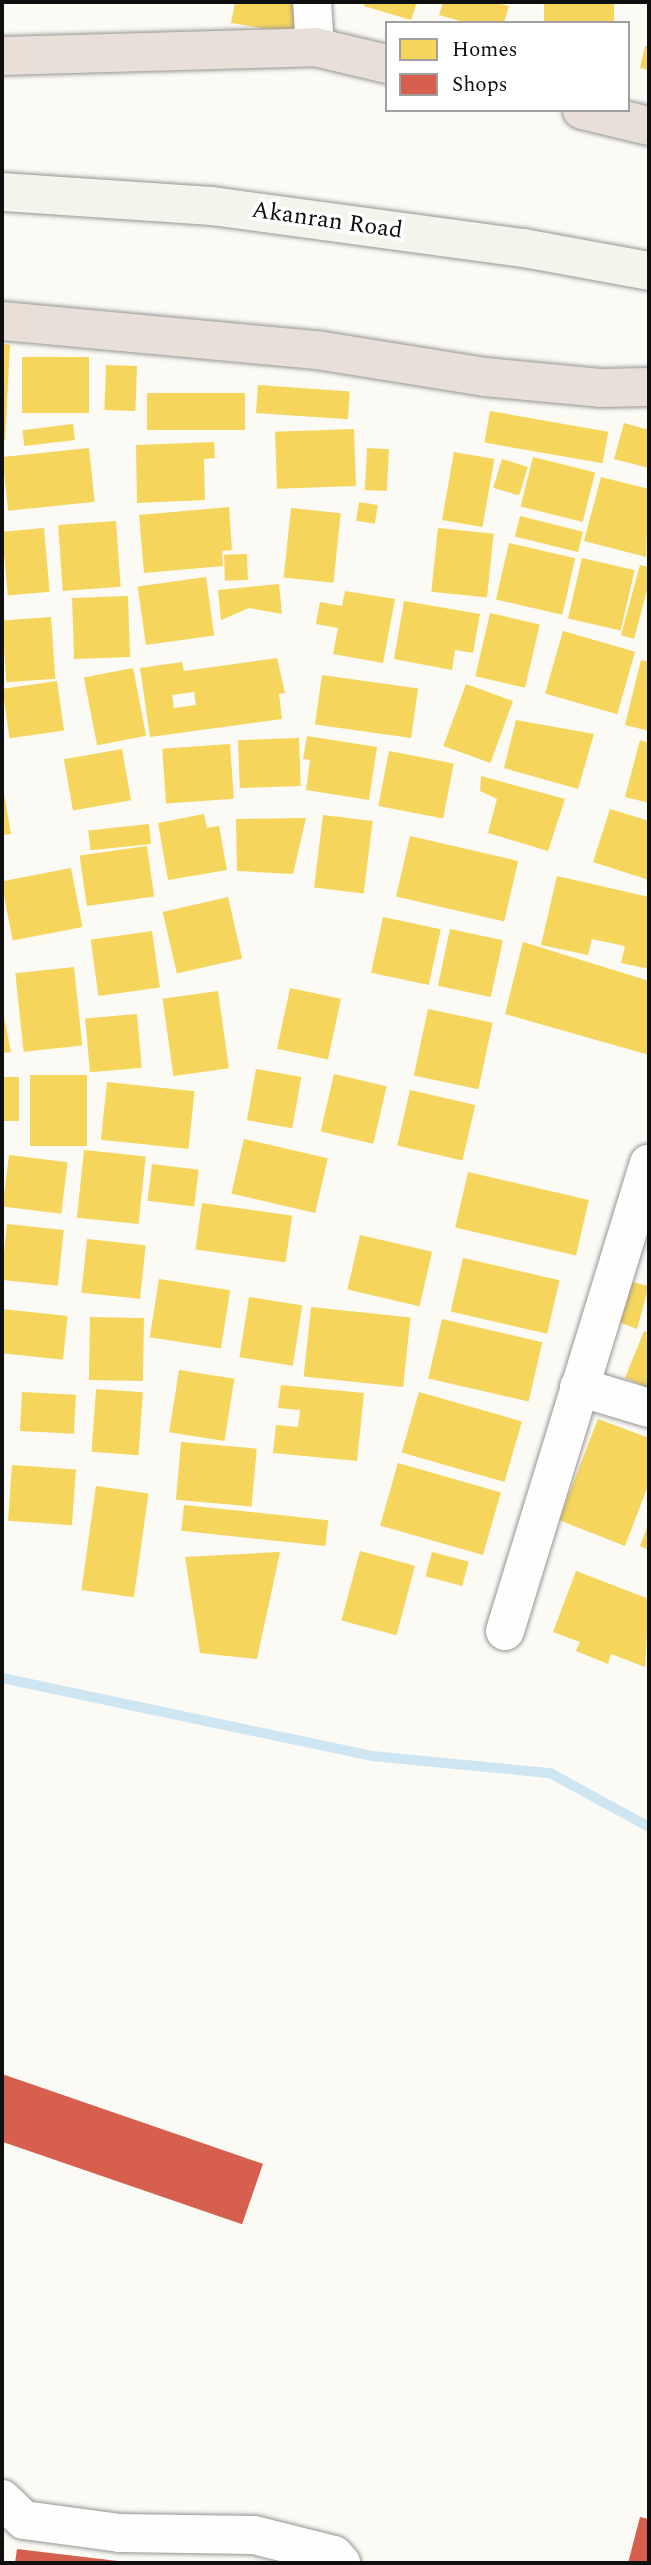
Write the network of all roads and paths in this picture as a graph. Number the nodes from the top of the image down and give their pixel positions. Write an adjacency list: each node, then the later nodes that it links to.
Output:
1 (312, 2): 2 (street)
2 (315, 47): 3 (highway); 4 (highway)
3 (2, 56)
4 (385, 64)
5 (590, 112): 6 (highway)
6 (649, 126)
7 (2, 192): 8 (main road, Akanran Road)
8 (649, 271)
9 (2, 321): 10 (highway)
10 (649, 387)
11 (649, 1164): 12 (street)
12 (579, 1387): 13 (street); 14 (street)
13 (649, 1408)
14 (505, 1631)
15 (2, 2499): 16 (street)
16 (341, 2563)

